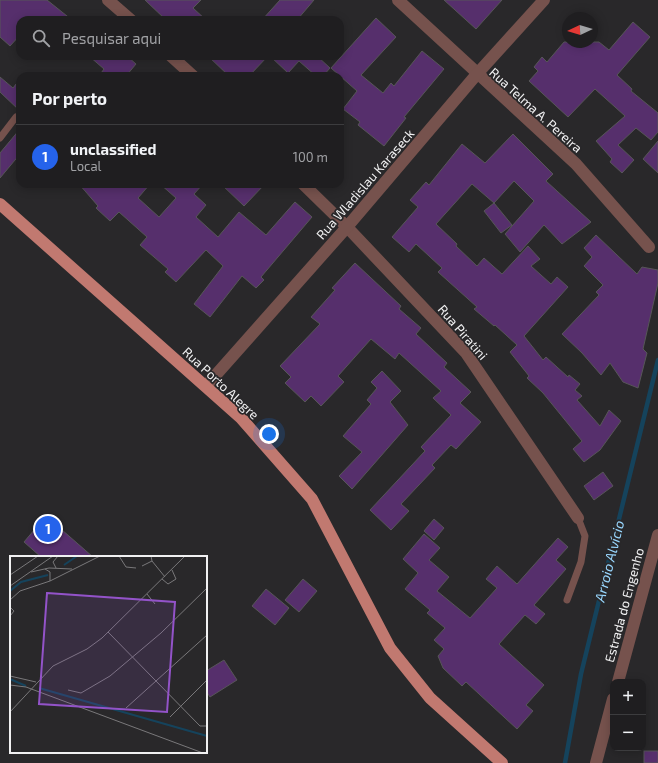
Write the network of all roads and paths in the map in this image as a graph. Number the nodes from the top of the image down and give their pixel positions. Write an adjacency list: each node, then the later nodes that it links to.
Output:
1 (108, 0): 4 (street)
2 (398, 0): 7 (street, Rua Telma A. Pereira)
3 (544, 0): 7 (street, Rua Wladislau Karaseck)
4 (126, 16)
5 (175, 60): 6 (street)
6 (189, 72)
7 (477, 74): 12 (street, Rua Wladislau Karaseck); 13 (street, Rua Telma A. Pereira)
8 (16, 117): 9 (lane)
9 (0, 138)
10 (307, 188): 12 (street, Rua Piratini)
11 (0, 204): 14 (main road, Rua Porto Alegre)
12 (347, 227): 14 (street, Rua Wladislau Karaseck); 15 (street, Rua Piratini)
13 (649, 247)
14 (206, 386): 20 (main road, Rua Porto Alegre)
15 (578, 518): 17 (lane)
16 (658, 535): 18 (street, Estrada do Engenho)
17 (567, 600)
18 (619, 679)
19 (610, 710): 21 (street)
20 (502, 763)
21 (596, 763)

